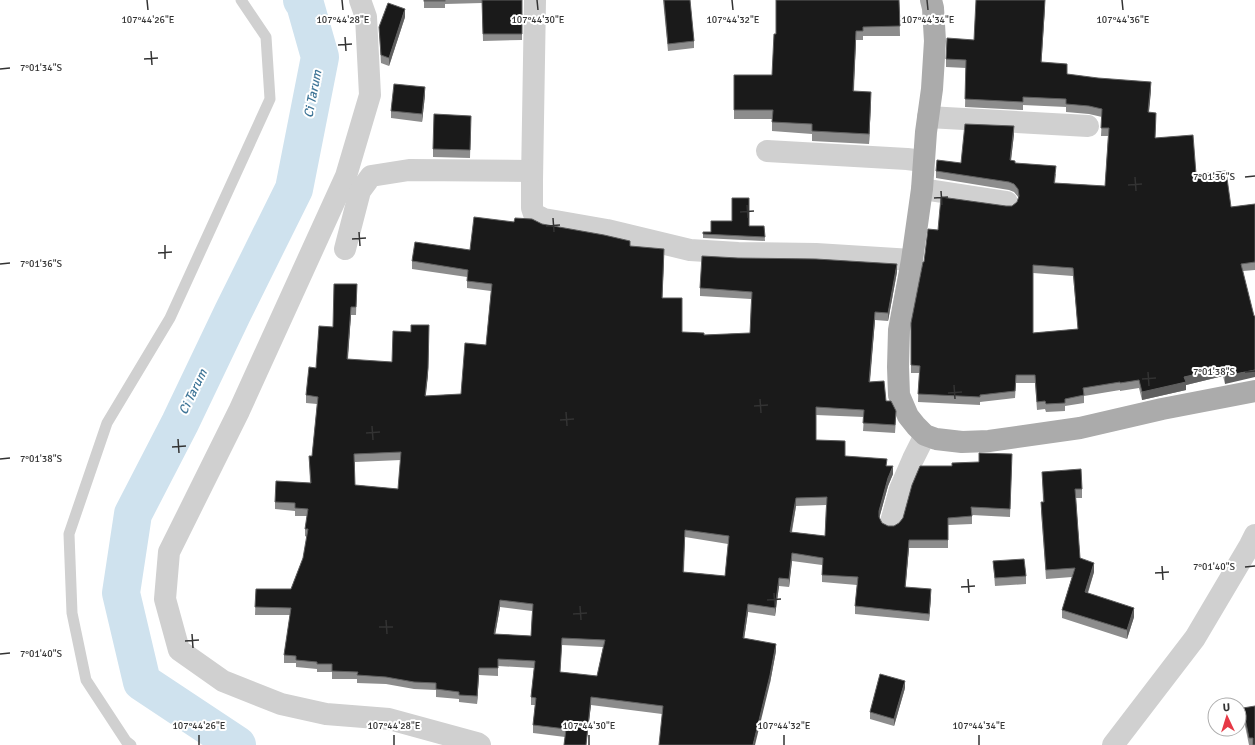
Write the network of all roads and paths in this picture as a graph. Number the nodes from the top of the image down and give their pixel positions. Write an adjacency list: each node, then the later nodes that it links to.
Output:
1 (241, 0): 18 (lane)
2 (360, 0): 19 (street)
3 (535, 0): 9 (street)
4 (931, 0): 5 (main road)
5 (928, 117): 6 (street); 8 (main road)
6 (1088, 126)
7 (767, 151): 8 (street)
8 (923, 161): 10 (main road)
9 (532, 171): 12 (street); 13 (street)
10 (922, 189): 11 (street); 13 (main road)
11 (1007, 202)
12 (345, 248)
13 (912, 260): 15 (main road)
14 (1255, 391): 15 (main road)
15 (925, 435): 16 (street)
16 (891, 522)
17 (1255, 535): 20 (street)
18 (131, 745)
19 (480, 745)
20 (1113, 745)

